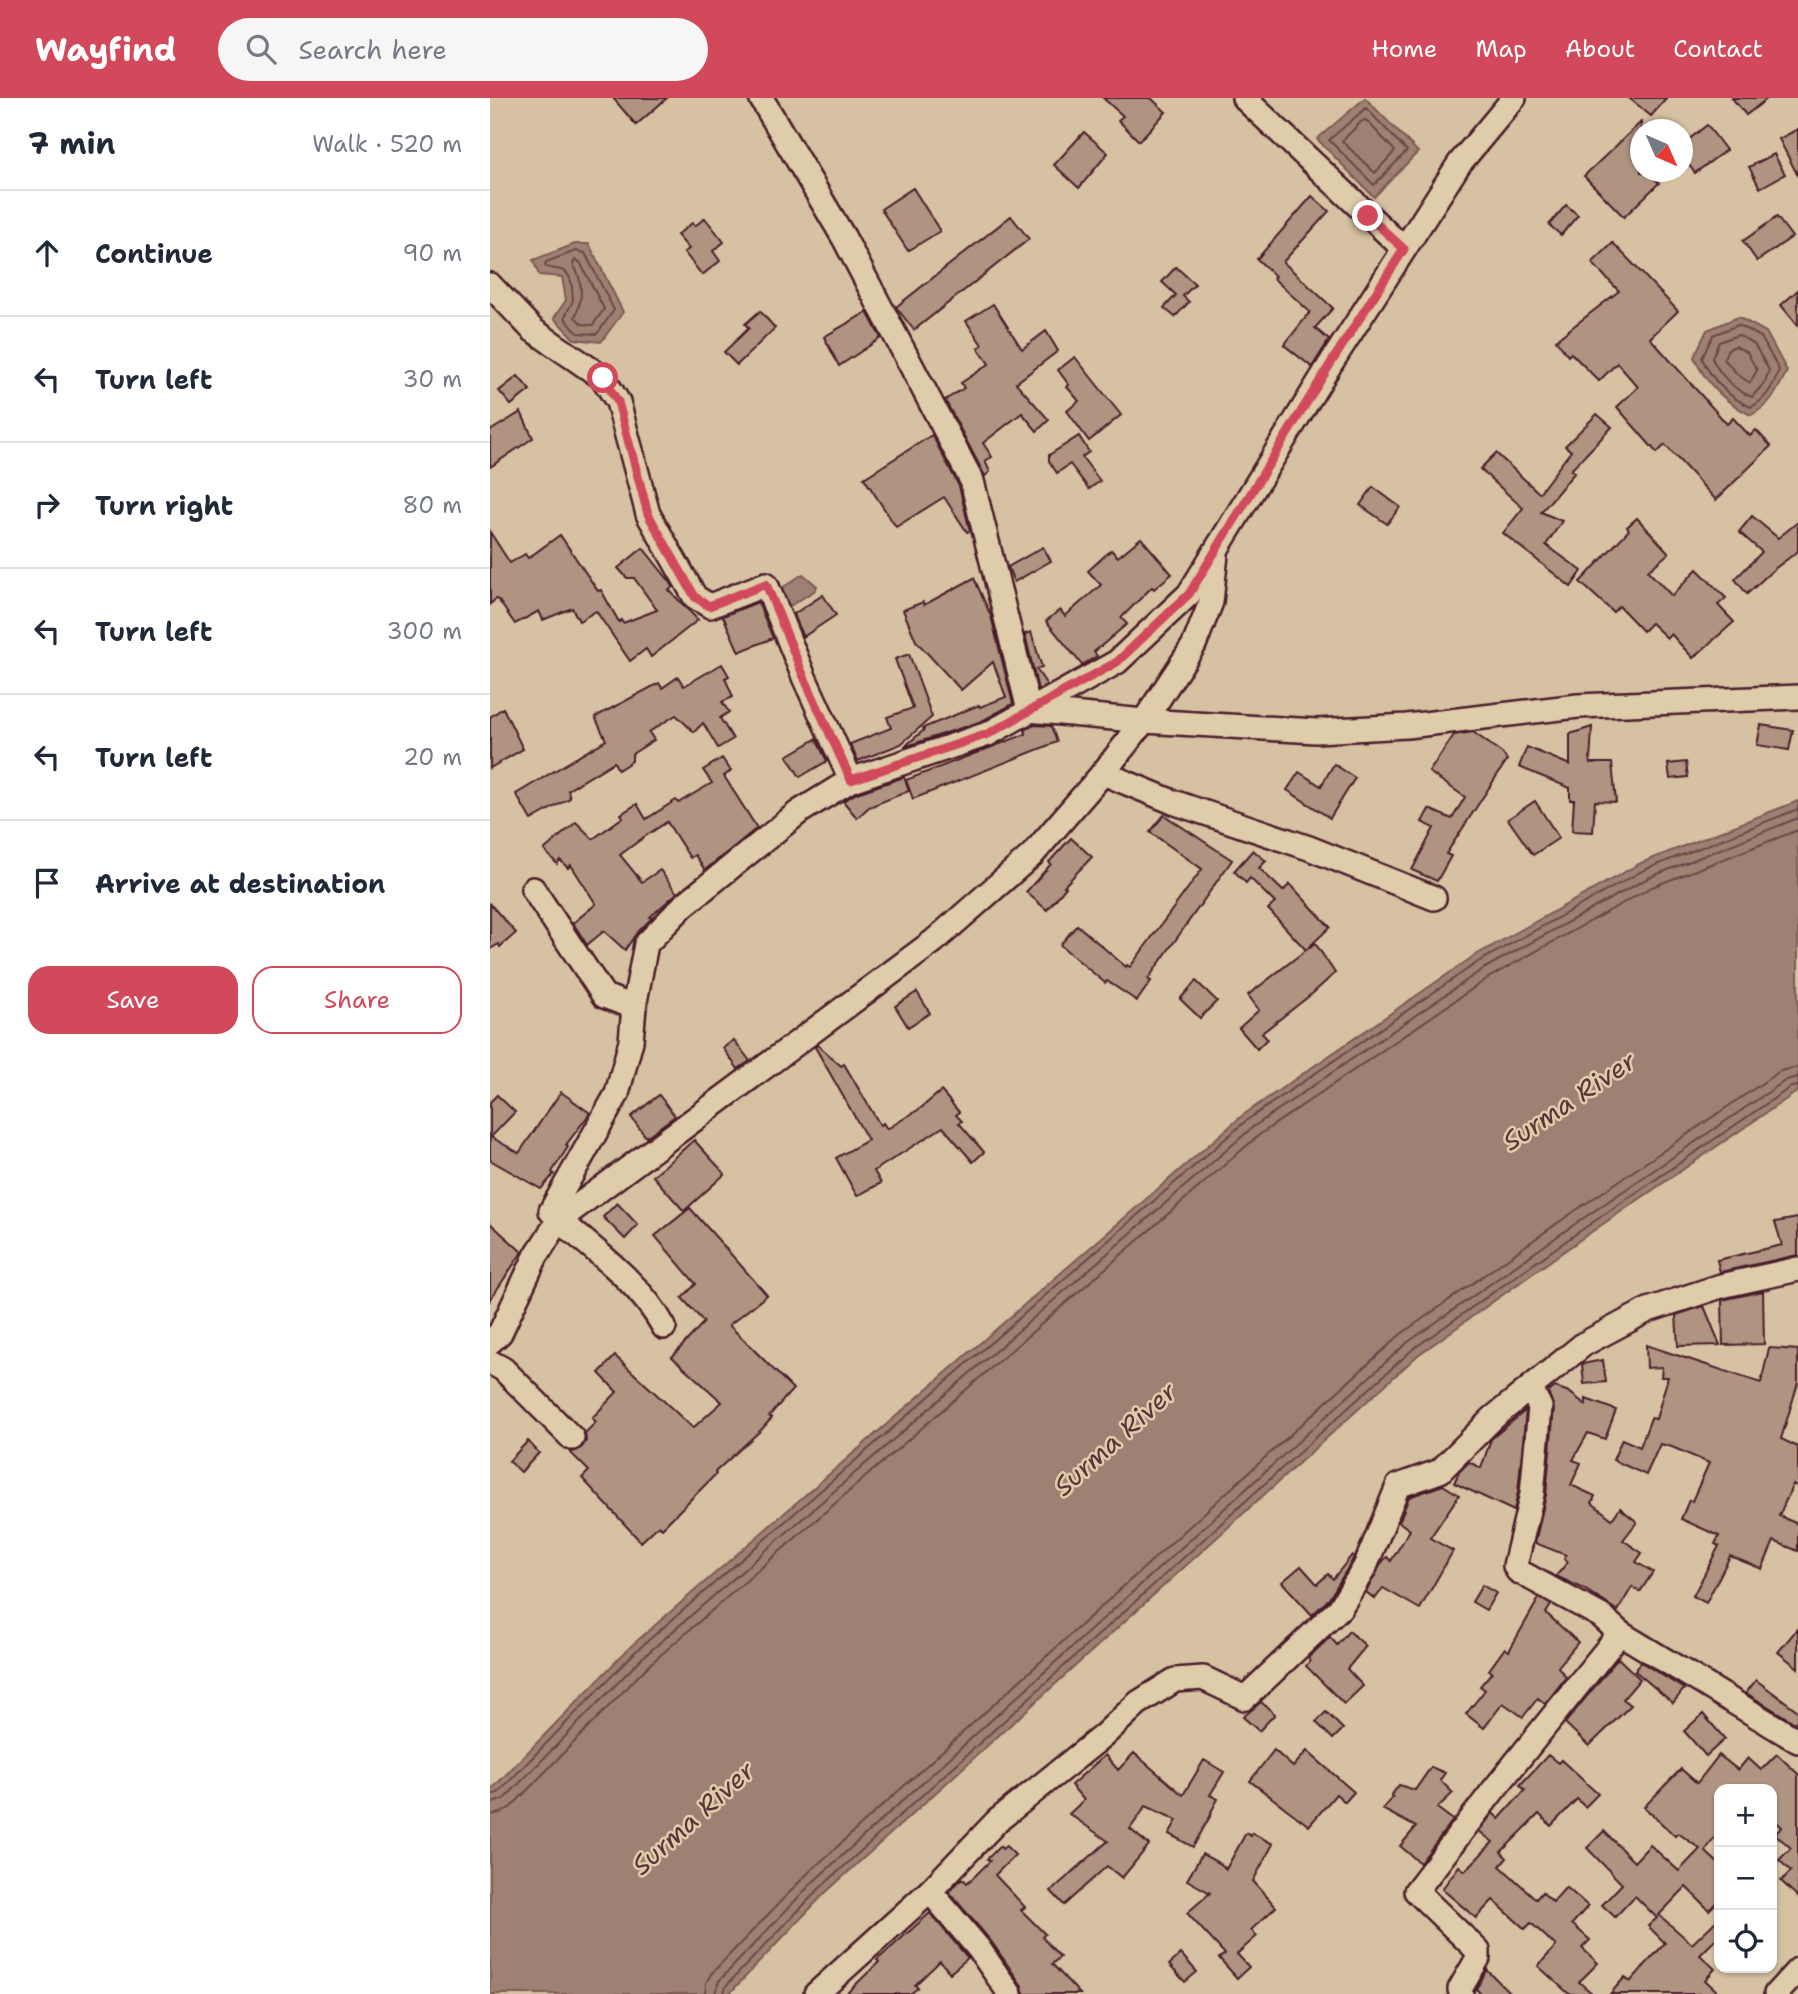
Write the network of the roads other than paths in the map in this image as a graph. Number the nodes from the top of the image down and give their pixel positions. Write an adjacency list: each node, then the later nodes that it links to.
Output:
1 (761, 98): 8 (street)
2 (1244, 98): 4 (street)
3 (1514, 98): 4 (street)
4 (1404, 249): 6 (street)
5 (490, 285): 11 (street)
6 (1217, 551): 8 (street); 9 (street)
7 (1798, 697): 9 (street)
8 (1029, 710): 9 (street); 11 (street)
9 (1144, 721): 10 (street)
10 (1103, 773): 13 (street); 15 (street)
11 (851, 780): 14 (street)
12 (533, 889): 14 (street)
13 (1434, 898)
14 (634, 1007): 15 (street)
15 (559, 1220): 17 (street); 18 (street)
16 (1798, 1269): 20 (street)
17 (664, 1327)
18 (490, 1342)
19 (490, 1362): 21 (street)
20 (1531, 1388): 22 (street); 24 (street)
21 (572, 1438)
22 (1620, 1633): 23 (street); 28 (street)
23 (1798, 1741)
24 (930, 1891): 26 (street); 27 (street)
25 (1798, 1970): 29 (street)
26 (816, 1994)
27 (1010, 1994)
28 (1461, 1994)
29 (1776, 1994)

